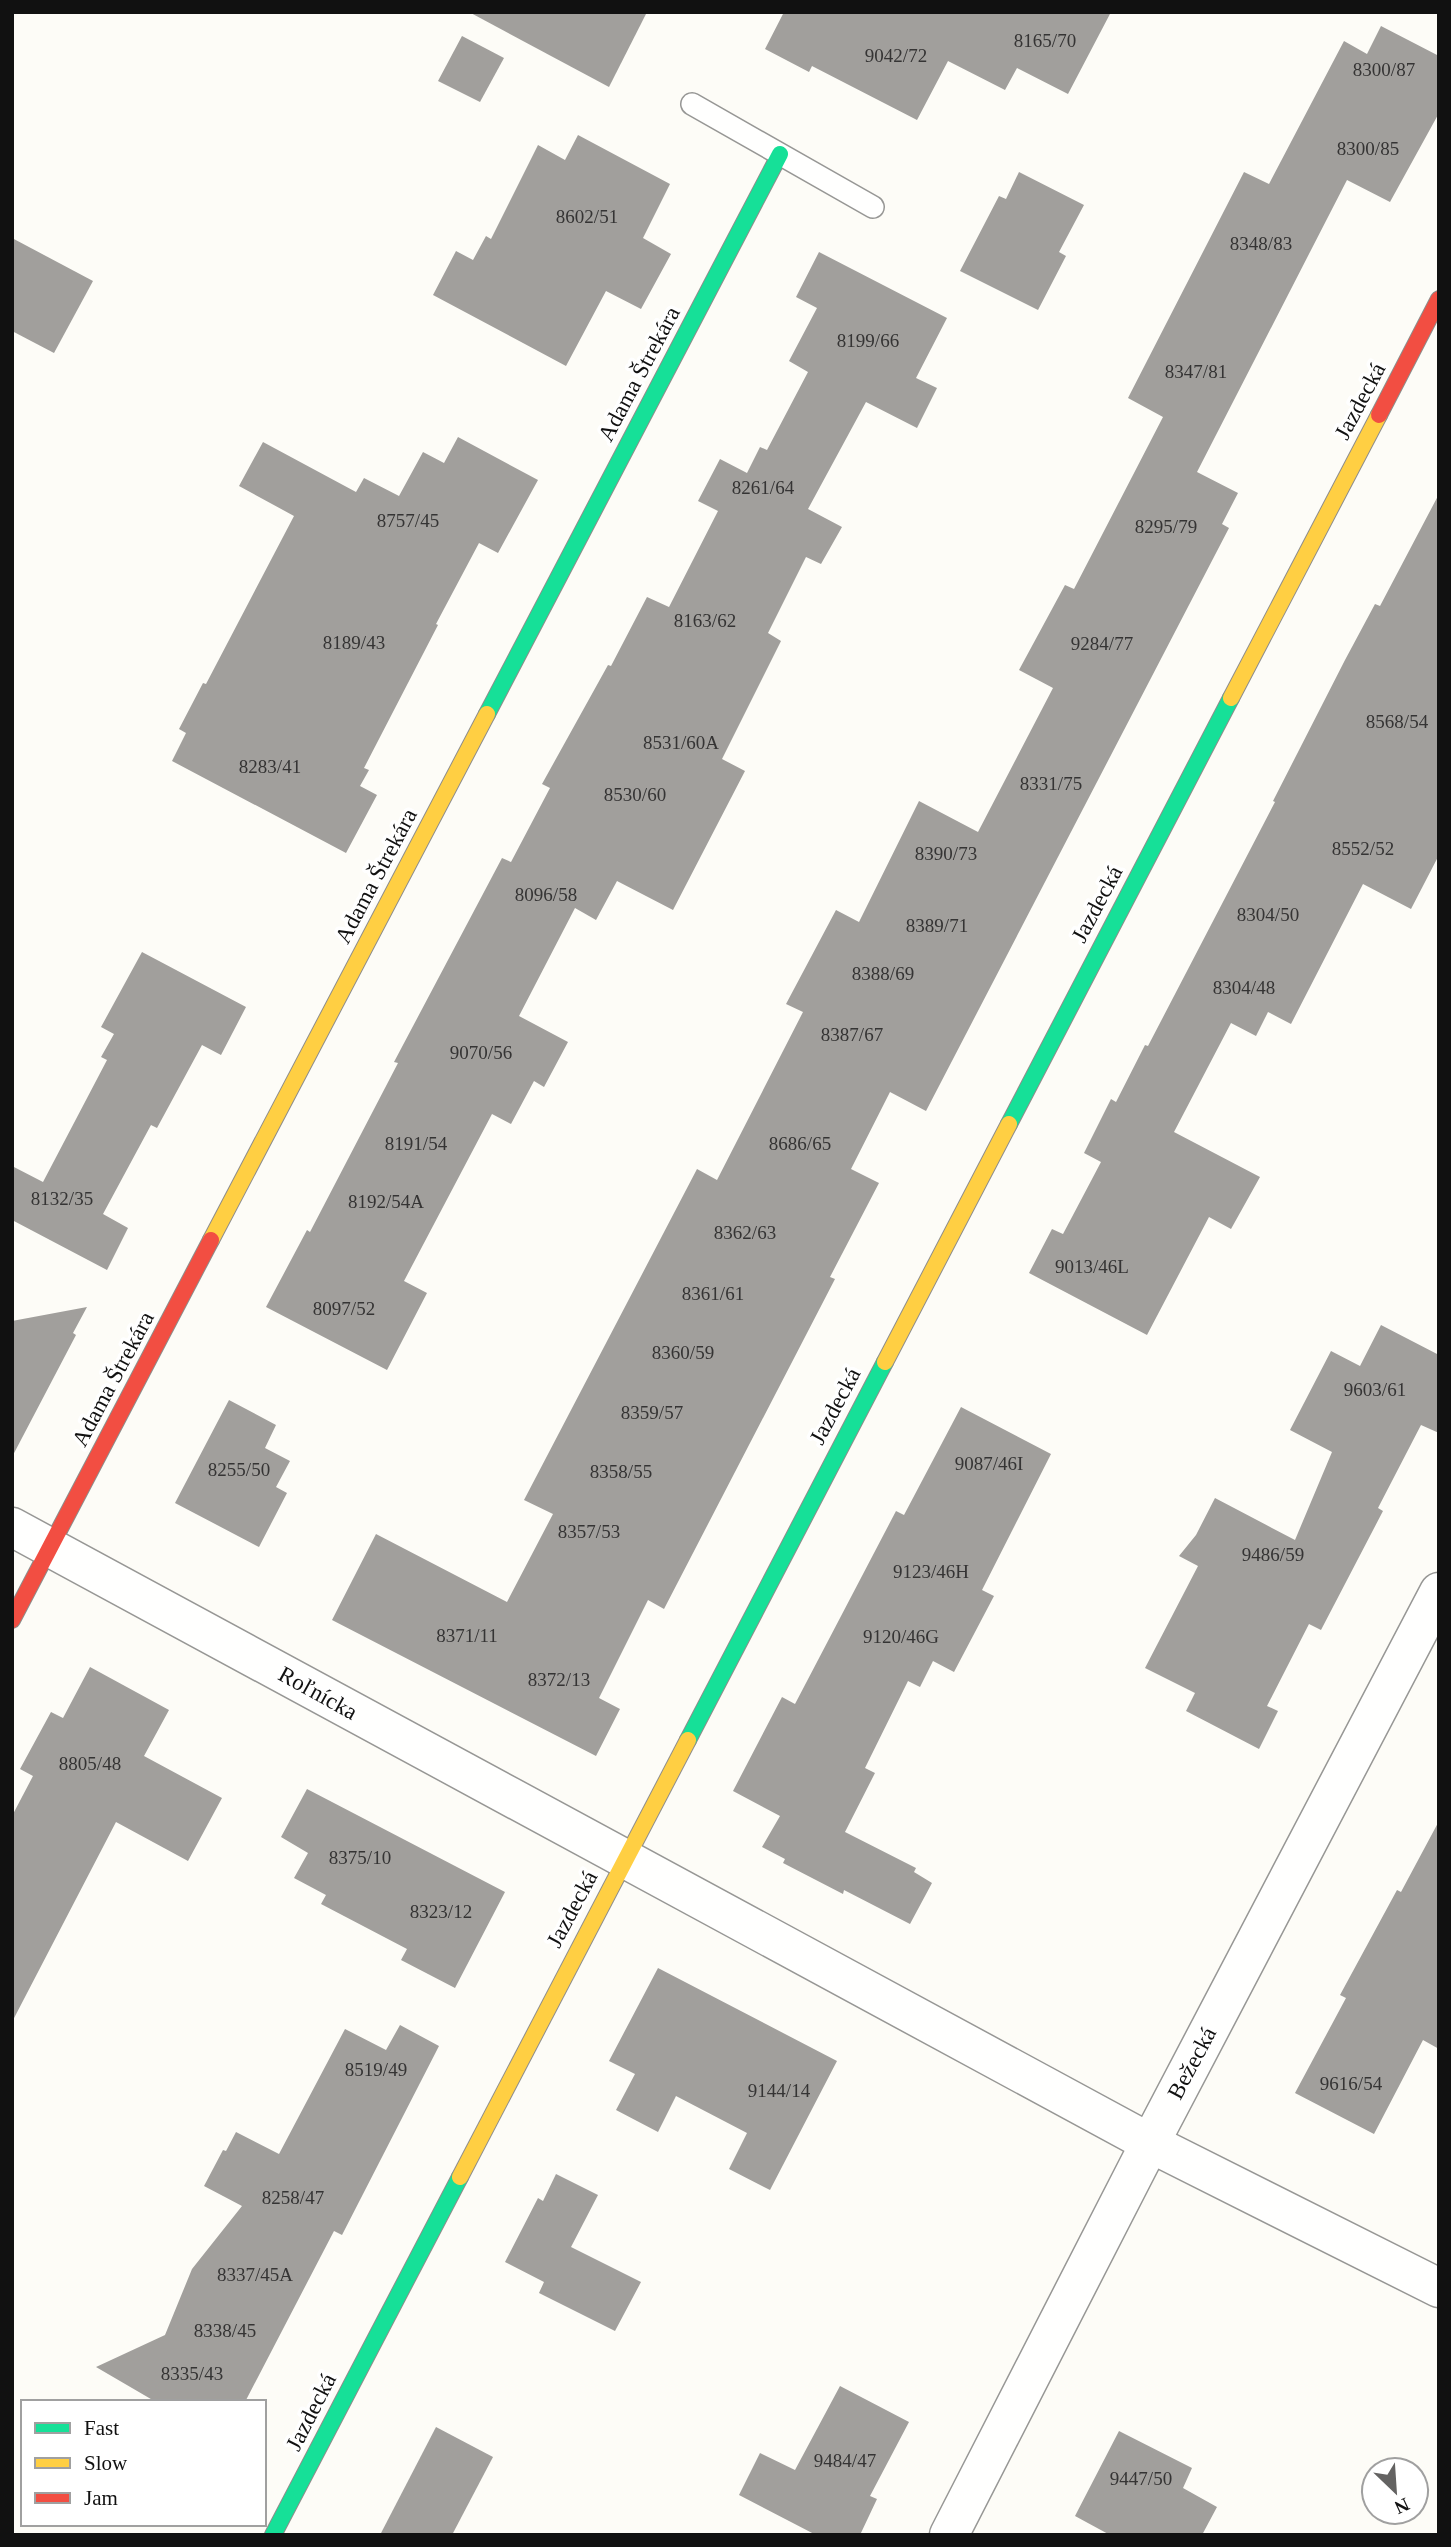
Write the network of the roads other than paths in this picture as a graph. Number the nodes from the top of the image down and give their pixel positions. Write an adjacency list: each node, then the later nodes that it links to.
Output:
1 (692, 104): 2 (lane)
2 (780, 154): 3 (lane); 6 (street, Adama Štrekára)
3 (873, 207)
4 (1439, 299): 9 (street, Jazdecká)
5 (12, 1527): 6 (street, Roľnícka)
6 (51, 1547): 8 (street, Adama Štrekára); 9 (street, Roľnícka)
7 (1439, 1592): 10 (street, Bežecká)
8 (12, 1620)
9 (624, 1859): 10 (street, Roľnícka); 12 (street, Jazdecká)
10 (1150, 2143): 11 (street, Roľnícka); 13 (street, Bežecká)
11 (1439, 2288)
12 (273, 2535)
13 (949, 2535)

